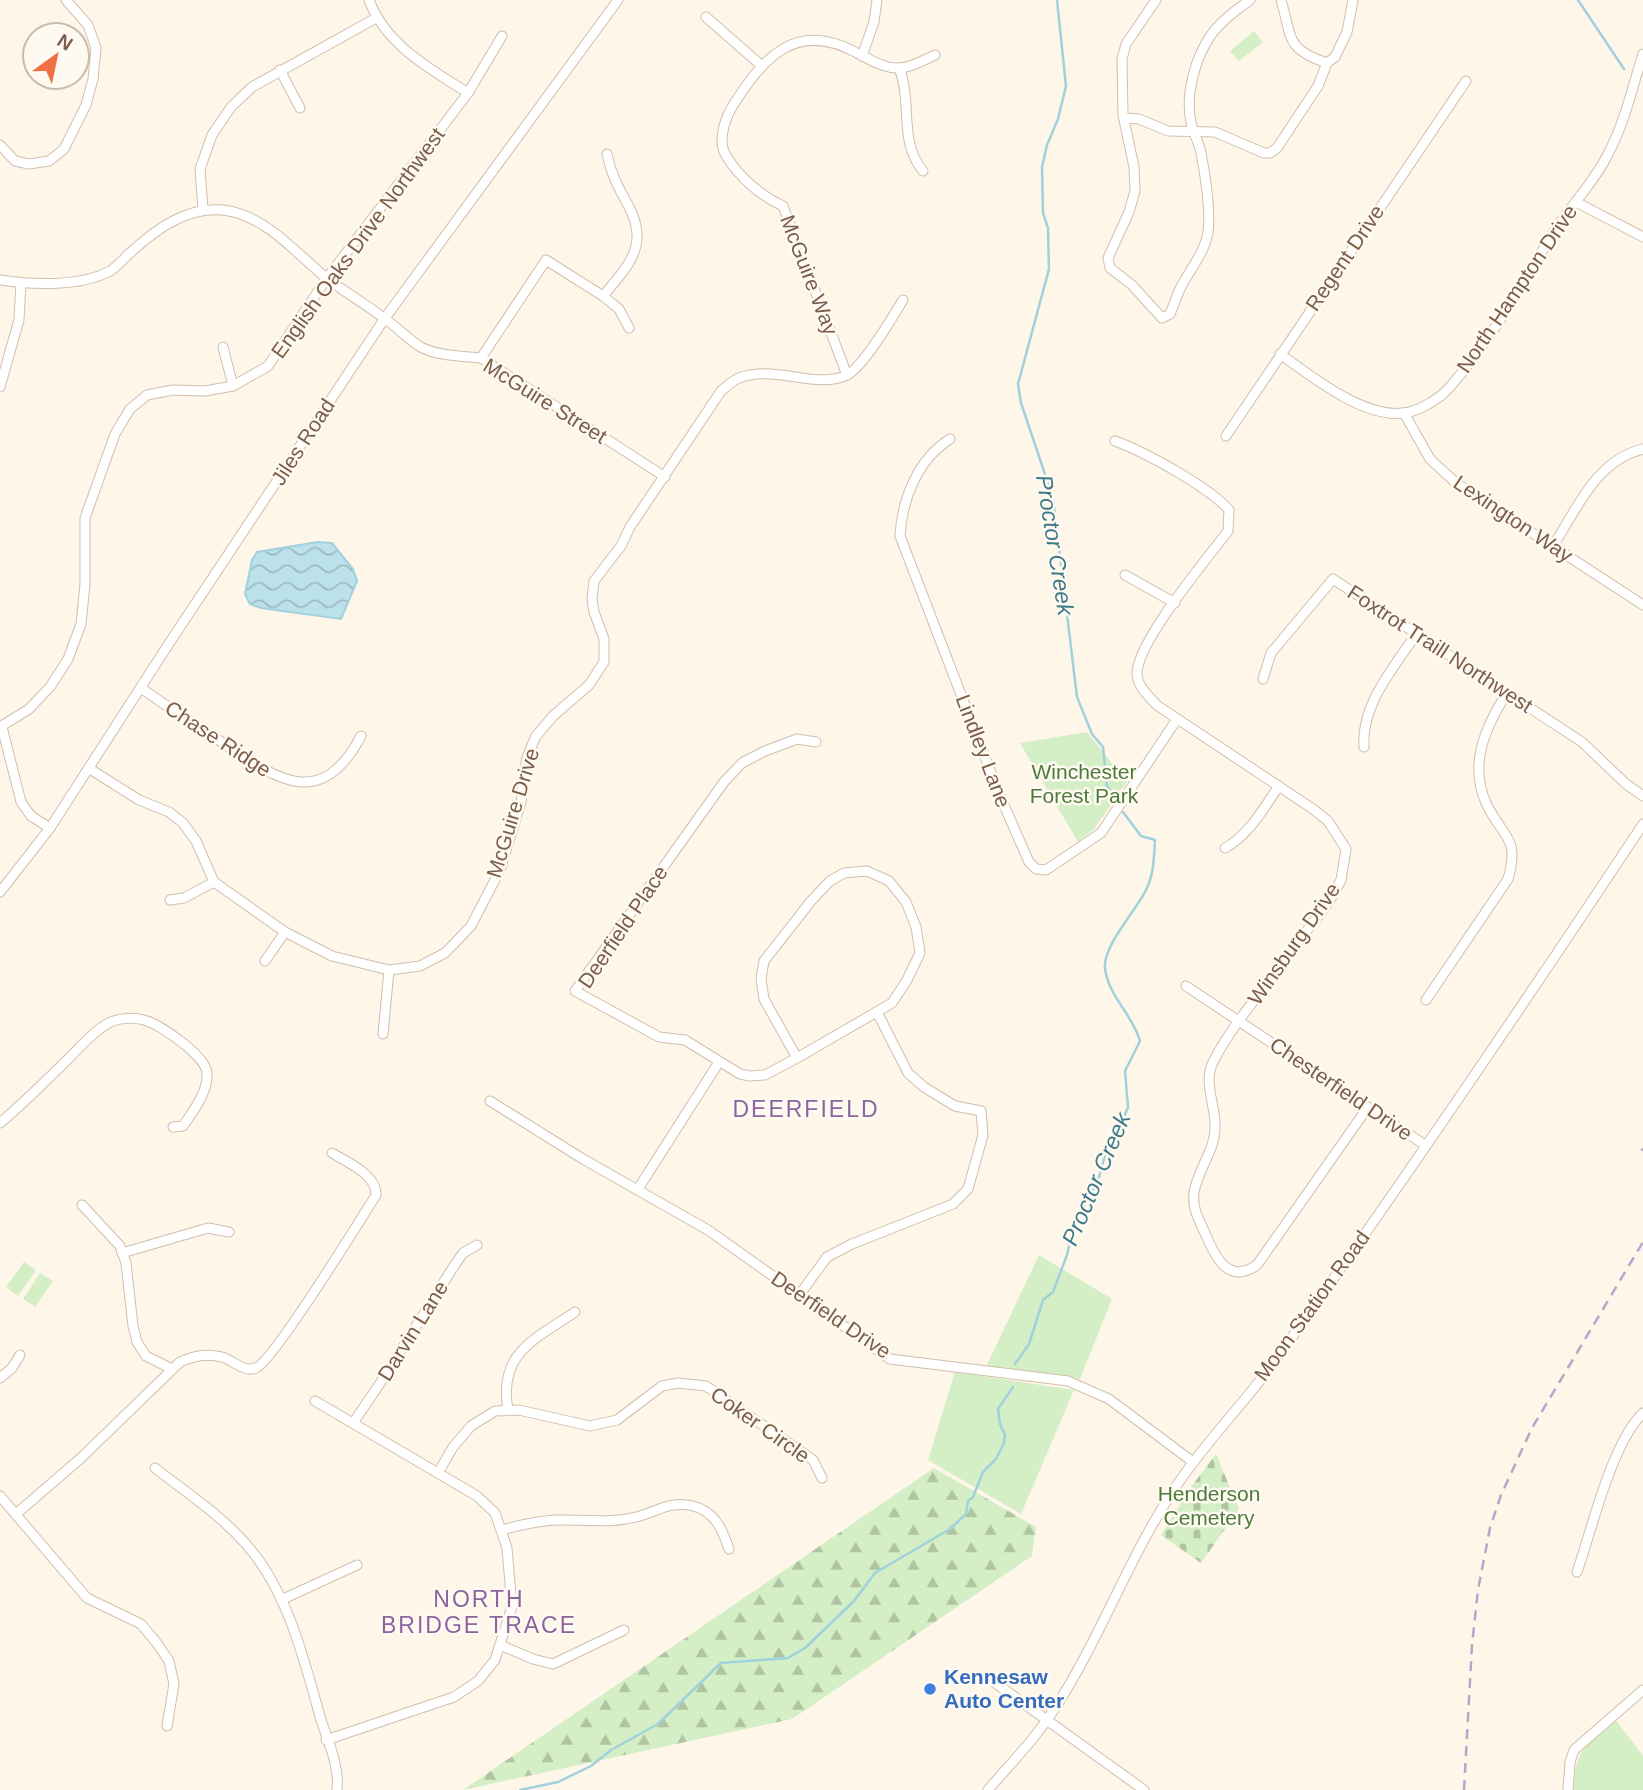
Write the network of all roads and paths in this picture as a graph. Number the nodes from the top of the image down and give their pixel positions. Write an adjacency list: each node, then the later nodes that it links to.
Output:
1 (66, 0): 24 (street)
2 (369, 0): 10 (street)
3 (618, 0): 35 (street, Jiles Road)
4 (877, 0): 14 (street)
5 (1156, 0): 22 (street)
6 (1250, 0): 23 (street)
7 (1281, 0): 15 (street)
8 (1353, 0): 15 (street)
9 (706, 17): 16 (street)
10 (376, 18): 18 (street); 20 (street)
11 (502, 36): 20 (street, English Oaks Drive Northwest)
12 (1643, 54): 27 (street, North Hampton Drive)
13 (935, 55): 17 (street)
14 (862, 56): 16 (street, McGuire Way); 17 (street, McGuire Way)
15 (1326, 63): 23 (street)
16 (762, 66): 40 (street, McGuire Way)
17 (899, 68): 26 (street)
18 (280, 70): 21 (street); 28 (street)
19 (1466, 81): 38 (street, Regent Drive)
20 (468, 93): 30 (street, English Oaks Drive Northwest)
21 (300, 108)
22 (1124, 118): 23 (street); 23 (street)
23 (1194, 132)
24 (0, 145)
25 (607, 154): 33 (street)
26 (923, 171)
27 (1576, 202): 29 (street); 43 (street, North Hampton Drive)
28 (203, 209): 30 (street, McGuire Street); 32 (street)
29 (1643, 237)
30 (327, 278): 35 (street, McGuire Street); 41 (street, English Oaks Drive Northwest)
31 (0, 281): 32 (street)
32 (20, 283): 42 (street)
33 (603, 296): 36 (street); 39 (street)
34 (903, 300): 40 (street)
35 (385, 318): 39 (street, McGuire Street); 55 (street, Jiles Road)
36 (629, 328)
37 (223, 347): 41 (street)
38 (1280, 354): 43 (street); 44 (street, Regent Drive)
39 (481, 358): 48 (street, McGuire Street)
40 (847, 374): 48 (street, McGuire Drive)
41 (233, 386): 58 (street, English Oaks Drive Northwest)
42 (0, 387)
43 (1404, 413): 49 (street, Lexington Way)
44 (1226, 436)
45 (950, 439): 57 (street, Lindley Lane)
46 (1115, 441): 51 (street, Winsburg Drive)
47 (1643, 449): 49 (street)
48 (665, 477): 73 (street, McGuire Drive)
49 (1553, 546): 52 (street, Lexington Way)
50 (1125, 575): 51 (street)
51 (1175, 603): 57 (street, Winsburg Drive)
52 (1643, 605)
53 (1416, 634): 54 (street, Foxtrot Traill Northwest); 56 (street, Foxtrot Traill Northwest); 61 (street)
54 (1263, 679)
55 (141, 688): 59 (street, Chase Ridge); 62 (street, Jiles Road)
56 (1507, 694): 64 (street, Foxtrot Traill Northwest); 75 (street)
57 (1177, 719): 63 (street, Winsburg Drive)
58 (1, 727): 66 (street)
59 (361, 736)
60 (816, 742): 80 (street, Deerfield Place)
61 (1364, 747)
62 (90, 769): 66 (street, Jiles Road); 68 (street)
63 (1279, 786): 67 (street); 77 (street, Winsburg Drive)
64 (1643, 796)
65 (1643, 824): 85 (street, Moon Station Road)
66 (50, 828): 69 (street, Jiles Road)
67 (1225, 848)
68 (214, 882): 70 (street); 71 (street, McGuire Drive)
69 (0, 892)
70 (170, 900)
71 (285, 932): 72 (street); 73 (street, McGuire Drive)
72 (265, 961)
73 (389, 970): 78 (street)
74 (1186, 986): 77 (street, Chesterfield Drive)
75 (1426, 1000)
76 (877, 1012): 79 (street, Deerfield Place); 79 (street, Deerfield Place); 92 (street)
77 (1239, 1021): 82 (street, Chesterfield Drive); 82 (street, Winsburg Drive)
78 (383, 1034)
79 (797, 1058): 80 (street, Deerfield Place)
80 (719, 1062): 87 (street)
81 (490, 1101): 87 (street, Deerfield Drive)
82 (1368, 1107): 85 (street, Chesterfield Drive)
83 (0, 1122): 84 (street)
84 (173, 1127)
85 (1425, 1145): 101 (street, Moon Station Road)
86 (332, 1153): 95 (street)
87 (638, 1189): 92 (street, Deerfield Drive)
88 (82, 1205): 91 (street)
89 (229, 1232): 91 (street)
90 (477, 1245): 100 (street, Darvin Lane)
91 (122, 1253): 95 (street)
92 (800, 1294): 101 (street, Deerfield Drive)
93 (575, 1312): 98 (street)
94 (20, 1355): 96 (street)
95 (172, 1369): 106 (street)
96 (0, 1378)
97 (315, 1401): 100 (street)
98 (508, 1410): 103 (street); 104 (street, Coker Circle)
99 (1643, 1413): 110 (street)
100 (353, 1423): 103 (street)
101 (1193, 1462): 116 (street, Moon Station Road)
102 (155, 1468): 111 (street)
103 (438, 1473): 107 (street)
104 (822, 1478)
105 (0, 1496): 106 (street)
106 (16, 1514): 117 (street)
107 (502, 1530): 108 (street); 113 (street)
108 (729, 1549)
109 (357, 1565): 111 (street)
110 (1577, 1572)
111 (281, 1600): 118 (street)
112 (624, 1630): 113 (street)
113 (500, 1644): 118 (street)
114 (987, 1677): 116 (street)
115 (1643, 1690): 122 (street)
116 (1047, 1721): 120 (street, Moon Station Road); 121 (street)
117 (167, 1726)
118 (326, 1740): 119 (street)
119 (337, 1790)
120 (988, 1790)
121 (1144, 1790)
122 (1568, 1790)

